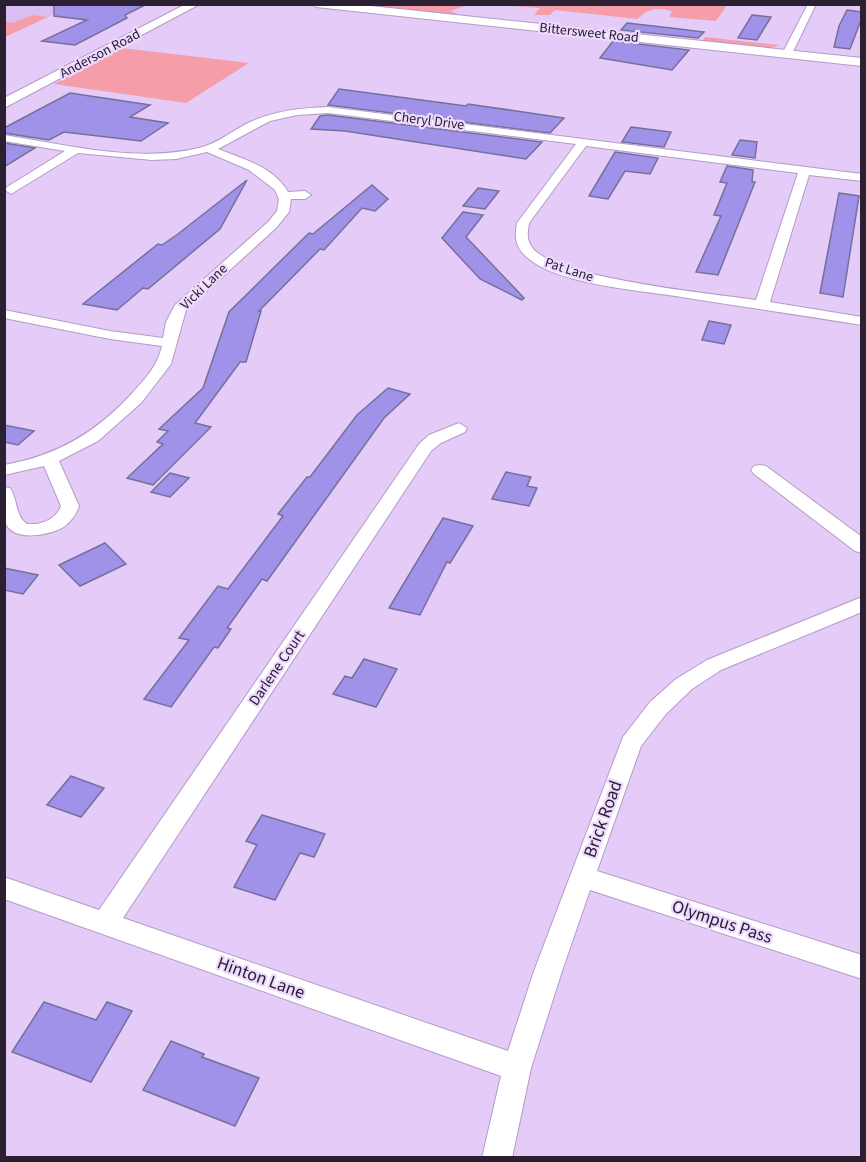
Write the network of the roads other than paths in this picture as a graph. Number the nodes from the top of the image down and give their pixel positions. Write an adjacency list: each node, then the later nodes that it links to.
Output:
1 (195, 4): 6 (street, Anderson Road)
2 (316, 4): 4 (street, Bittersweet Road)
3 (812, 4): 4 (street)
4 (787, 54): 5 (street, Bittersweet Road)
5 (861, 62)
6 (4, 104)
7 (4, 138): 9 (street, Cheryl Drive)
8 (584, 141): 10 (street, Cheryl Drive); 11 (street, Cheryl Drive); 16 (street, Pat Lane)
9 (77, 149): 10 (street, Cheryl Drive); 13 (street)
10 (209, 149): 15 (street)
11 (805, 170): 12 (street, Cheryl Drive); 16 (street)
12 (861, 178)
13 (11, 190)
14 (305, 195): 15 (street)
15 (284, 196): 19 (street, Vicki Lane)
16 (762, 305): 18 (street)
17 (4, 314): 19 (street)
18 (861, 321)
19 (169, 343): 21 (street, Vicki Lane)
20 (459, 428): 29 (street, Darlene Court)
21 (50, 460): 22 (street, Vicki Lane); 24 (street)
22 (4, 470)
23 (760, 470): 25 (street)
24 (4, 492)
25 (861, 547)
26 (861, 604): 27 (street, Brick Road)
27 (582, 877): 30 (street, Olympus Pass); 31 (street, Brick Road)
28 (4, 888): 29 (street, Hinton Lane)
29 (106, 922): 31 (street, Hinton Lane)
30 (861, 967)
31 (517, 1068): 32 (street, Brick Road)
32 (497, 1158)

